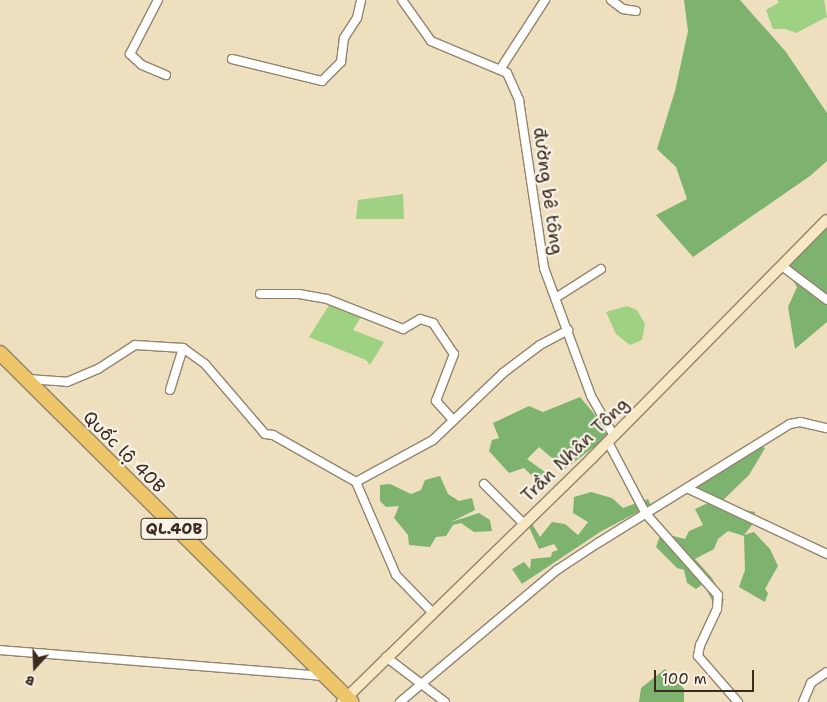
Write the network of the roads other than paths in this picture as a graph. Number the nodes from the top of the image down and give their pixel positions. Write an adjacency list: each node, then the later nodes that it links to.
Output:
1 (158, 0): 9 (street)
2 (360, 0): 7 (street)
3 (402, 0): 8 (street)
4 (545, 0): 8 (street)
5 (611, 0): 6 (street)
6 (636, 11)
7 (232, 59)
8 (501, 68): 14 (street, đường bê tông)
9 (166, 75)
10 (827, 220): 11 (street, Trần Nhân Tông)
11 (782, 266): 15 (street); 23 (street, Trần Nhân Tông)
12 (601, 269): 14 (street)
13 (260, 294): 21 (street)
14 (557, 297): 16 (street, đường bê tông)
15 (827, 300)
16 (568, 330): 21 (street); 23 (street, đường bê tông)
17 (183, 348): 19 (street); 20 (street); 24 (street)
18 (0, 353): 19 (highway, Quốc lộ 40B / QL.40B)
19 (26, 379): 34 (highway, Quốc lộ 40B / QL.40B)
20 (170, 390)
21 (453, 420): 24 (street)
22 (827, 428): 26 (street)
23 (611, 439): 27 (street, đường bê tông); 28 (street, Trần Nhân Tông)
24 (356, 482): 30 (street)
25 (484, 484): 28 (street)
26 (689, 489): 27 (street); 29 (street)
27 (646, 514): 35 (street); 39 (street, đường bê tông)
28 (523, 523): 30 (street, Trần Nhân Tông)
29 (827, 554)
30 (433, 613): 32 (street, Trần Nhân Tông)
31 (0, 650): 34 (street)
32 (386, 657): 35 (street); 36 (street, Trần Nhân Tông)
33 (827, 672): 40 (street)
34 (323, 676): 36 (highway, Quốc lộ 40B / QL.40B)
35 (422, 685): 37 (street); 38 (street)
36 (346, 700)
37 (400, 702)
38 (445, 702)
39 (738, 702)
40 (803, 702)

